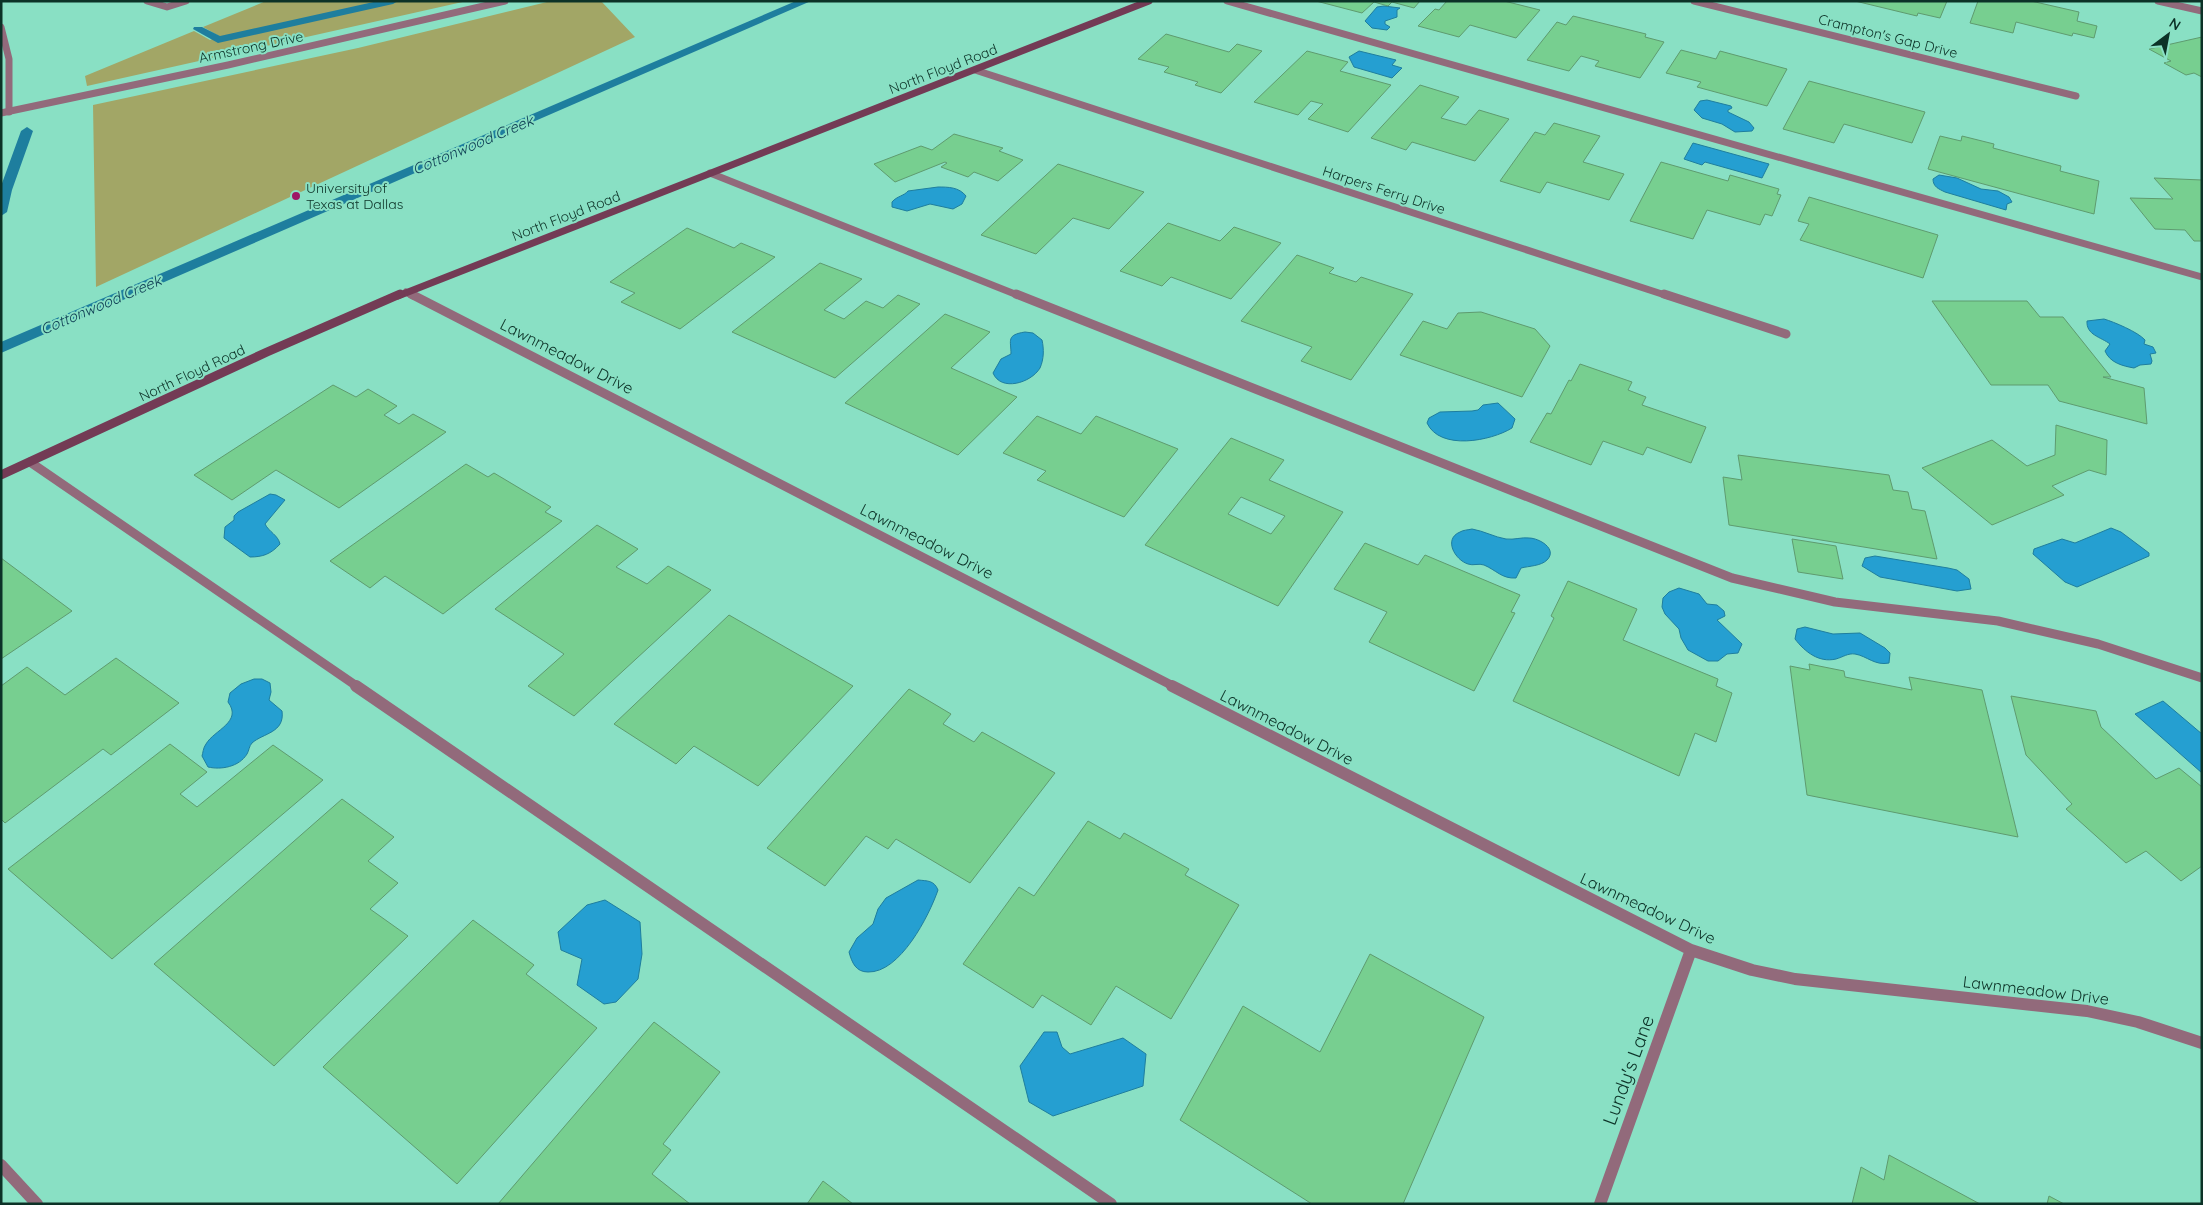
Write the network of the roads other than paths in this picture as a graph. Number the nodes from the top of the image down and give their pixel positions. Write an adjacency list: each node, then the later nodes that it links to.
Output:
1 (148, 1): 2 (street)
2 (186, 1)
3 (505, 1): 13 (street, Armstrong Drive)
4 (1149, 1): 11 (street, North Floyd Road)
5 (1227, 1): 16 (street)
6 (1694, 1): 12 (street, Crampton's Gap Drive)
7 (2158, 1): 8 (street)
8 (2202, 11)
9 (1, 27): 10 (street)
10 (4, 42): 13 (street)
11 (975, 70): 15 (street, North Floyd Road); 18 (street, Harpers Ferry Drive)
12 (2076, 96)
13 (9, 112): 14 (street, Armstrong Drive)
14 (1, 113)
15 (710, 173): 17 (street, North Floyd Road); 21 (street)
16 (2202, 276)
17 (406, 292): 19 (street, North Floyd Road); 22 (street, Lawnmeadow Drive)
18 (1786, 334)
19 (30, 462): 20 (street, North Floyd Road); 26 (street)
20 (1, 475)
21 (2202, 678)
22 (1691, 950): 23 (street, Lawnmeadow Drive); 27 (street, Lundy's Lane)
23 (2202, 1043)
24 (1, 1165): 25 (street)
25 (37, 1204)
26 (1111, 1204)
27 (1600, 1204)

